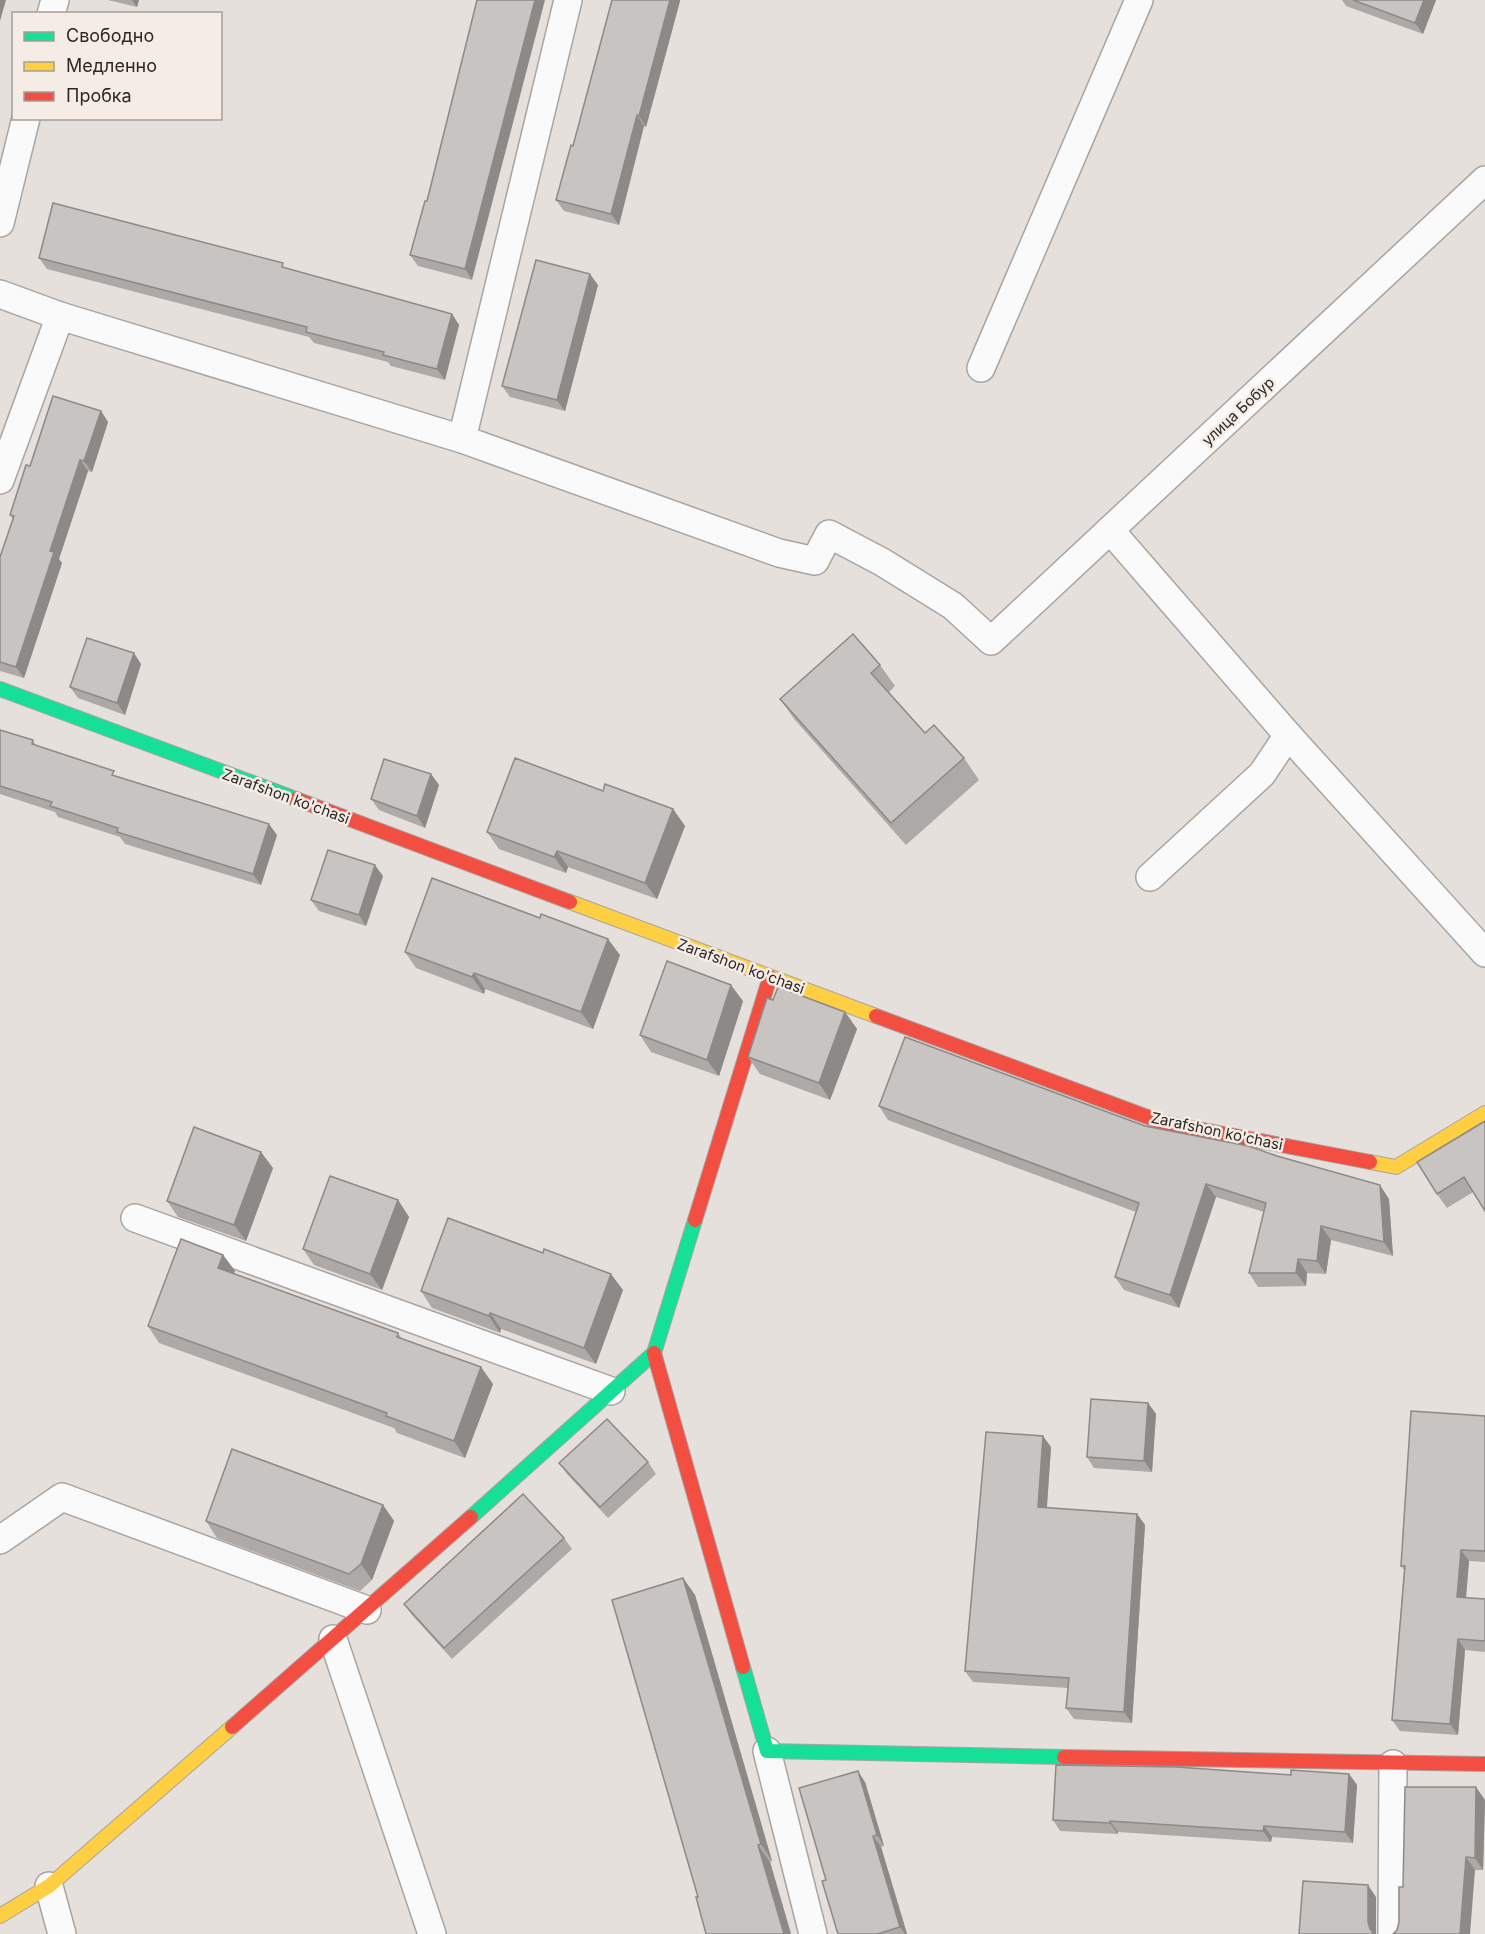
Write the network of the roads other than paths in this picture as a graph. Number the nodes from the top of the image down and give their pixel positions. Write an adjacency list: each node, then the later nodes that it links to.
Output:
1 (568, 0): 9 (street)
2 (1138, 0): 8 (street)
3 (26, 120): 5 (street)
4 (1485, 180): 11 (street, улица Бобур)
5 (0, 224)
6 (0, 294): 7 (street)
7 (60, 316): 9 (street); 10 (street)
8 (981, 368)
9 (462, 439): 11 (street, улица Бобур)
10 (0, 480)
11 (1110, 530): 13 (street)
12 (0, 689): 16 (street, Zarafshon ko'chasi)
13 (1288, 735): 14 (street); 15 (street)
14 (1150, 877)
15 (1485, 953)
16 (770, 977): 17 (street, Zarafshon ko'chasi); 19 (street)
17 (1485, 1113)
18 (135, 1218): 20 (street)
19 (654, 1353): 20 (street); 24 (street)
20 (611, 1391): 22 (street)
21 (0, 1540): 22 (street)
22 (367, 1611): 23 (street)
23 (333, 1639): 27 (street); 30 (street)
24 (767, 1751): 25 (street); 31 (street)
25 (1393, 1764): 26 (street); 32 (street)
26 (1485, 1764)
27 (49, 1886): 28 (street); 29 (street)
28 (0, 1916)
29 (62, 1934)
30 (432, 1934)
31 (813, 1934)
32 (1392, 1934)

